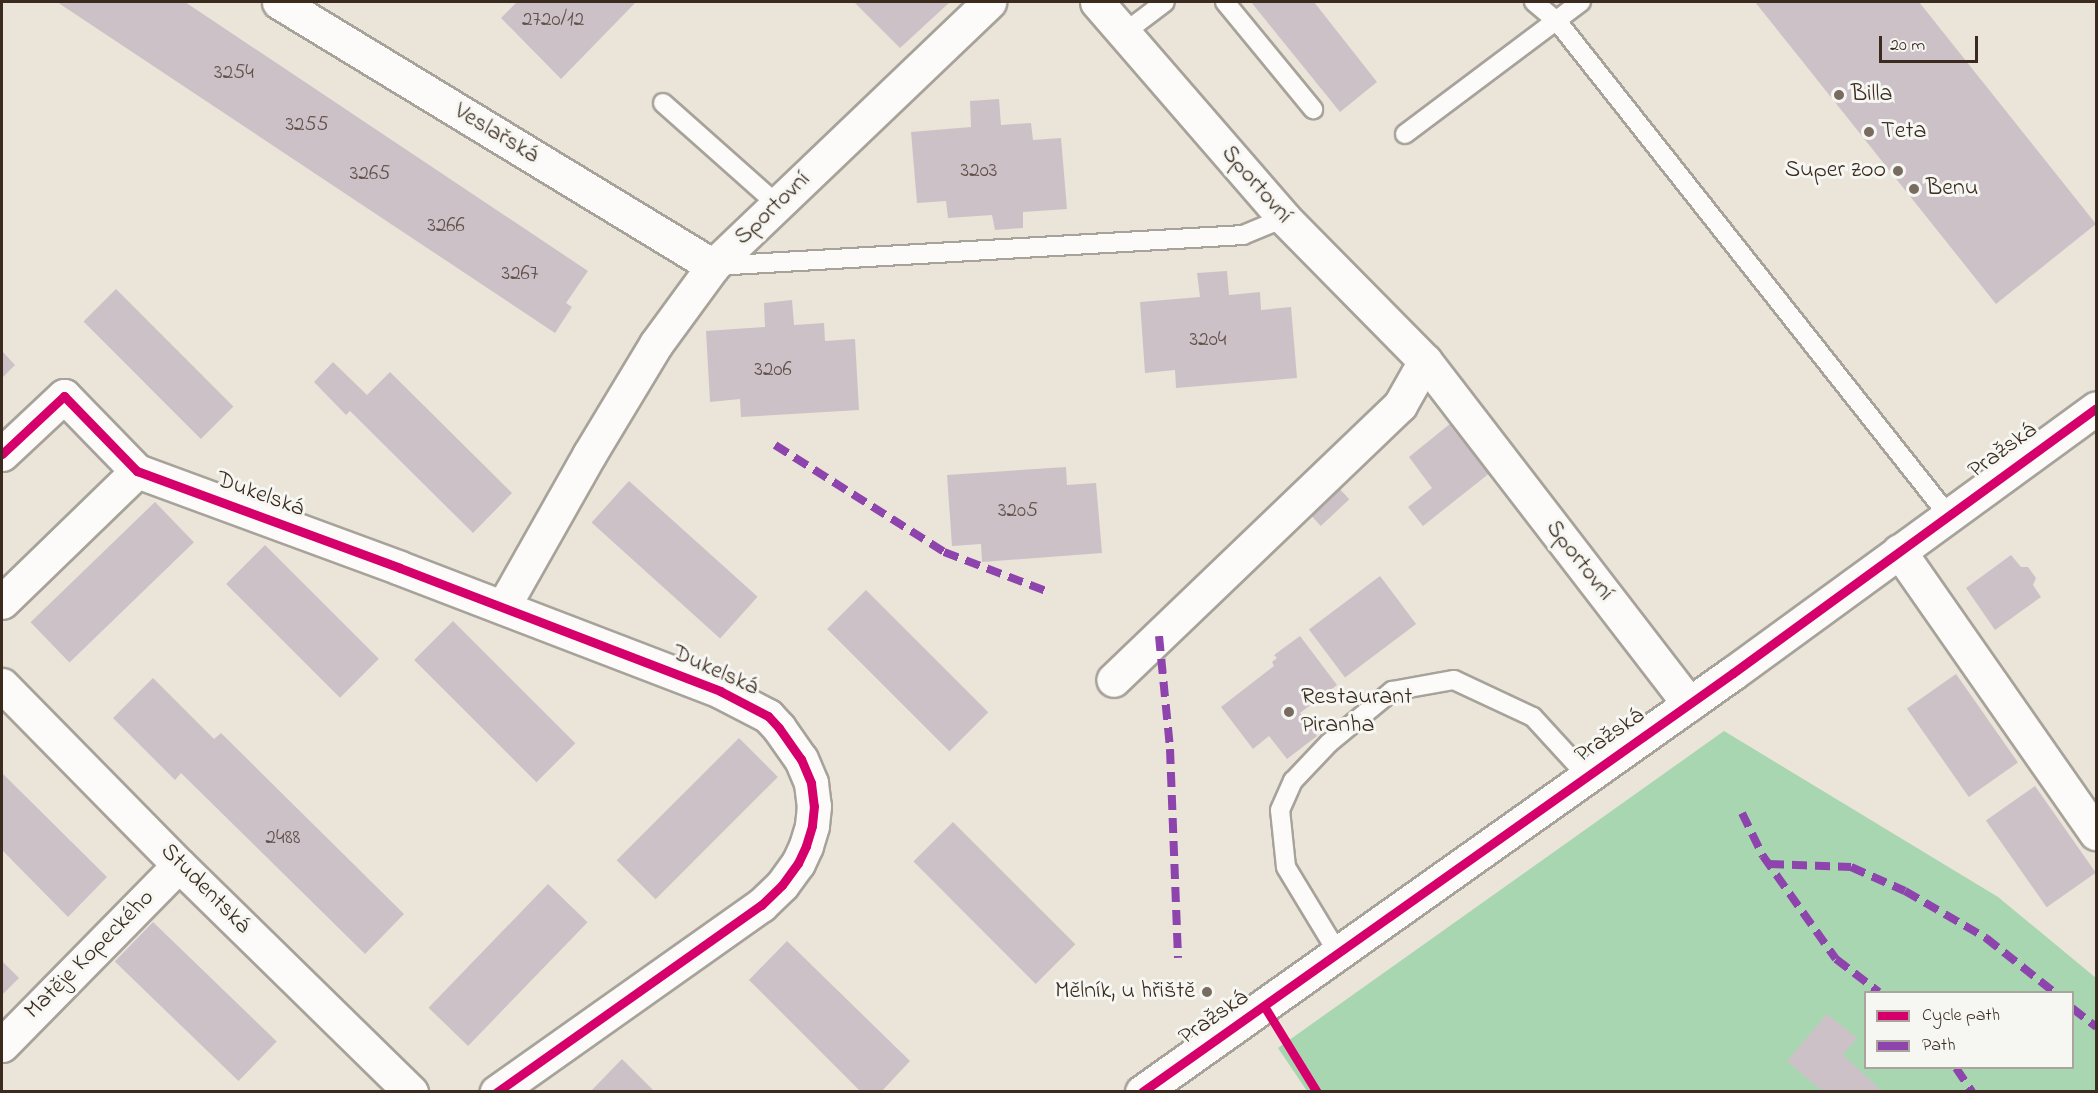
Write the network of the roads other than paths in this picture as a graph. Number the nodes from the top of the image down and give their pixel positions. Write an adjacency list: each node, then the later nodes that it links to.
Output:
1 (279, 2): 15 (street, Veslařská)
2 (989, 2): 13 (street, Sportovní)
3 (1097, 2): 9 (street, Sportovní)
4 (1165, 2): 9 (lane)
5 (1225, 2): 11 (lane)
6 (1534, 2): 8 (lane)
7 (1581, 2): 8 (lane)
8 (1557, 21): 12 (lane); 20 (lane)
9 (1124, 33): 14 (street, Sportovní)
10 (663, 103): 13 (lane)
11 (1313, 109)
12 (1405, 134)
13 (778, 205): 15 (street, Sportovní)
14 (1284, 218): 15 (lane); 16 (street, Sportovní)
15 (713, 266): 23 (street, Sportovní)
16 (1425, 361): 24 (street); 26 (street, Sportovní)
17 (2097, 408): 20 (street, Pražská)
18 (2, 454): 19 (street)
19 (137, 471): 22 (street); 23 (street, Dukelská)
20 (1948, 515): 21 (street, Pražská)
21 (1899, 551): 26 (street, Pražská); 28 (street)
22 (2, 602)
23 (503, 607): 33 (street, Dukelská)
24 (1113, 680)
25 (2, 685): 29 (street, Studentská)
26 (1689, 704): 27 (street, Pražská)
27 (1587, 776): 30 (street, Pražská); 30 (lane)
28 (2097, 833)
29 (179, 865): 31 (street, Matěje Kopeckého); 32 (street, Studentská)
30 (1338, 953): 34 (street, Pražská)
31 (2, 1045)
32 (411, 1092)
33 (497, 1092)
34 (1143, 1092)

